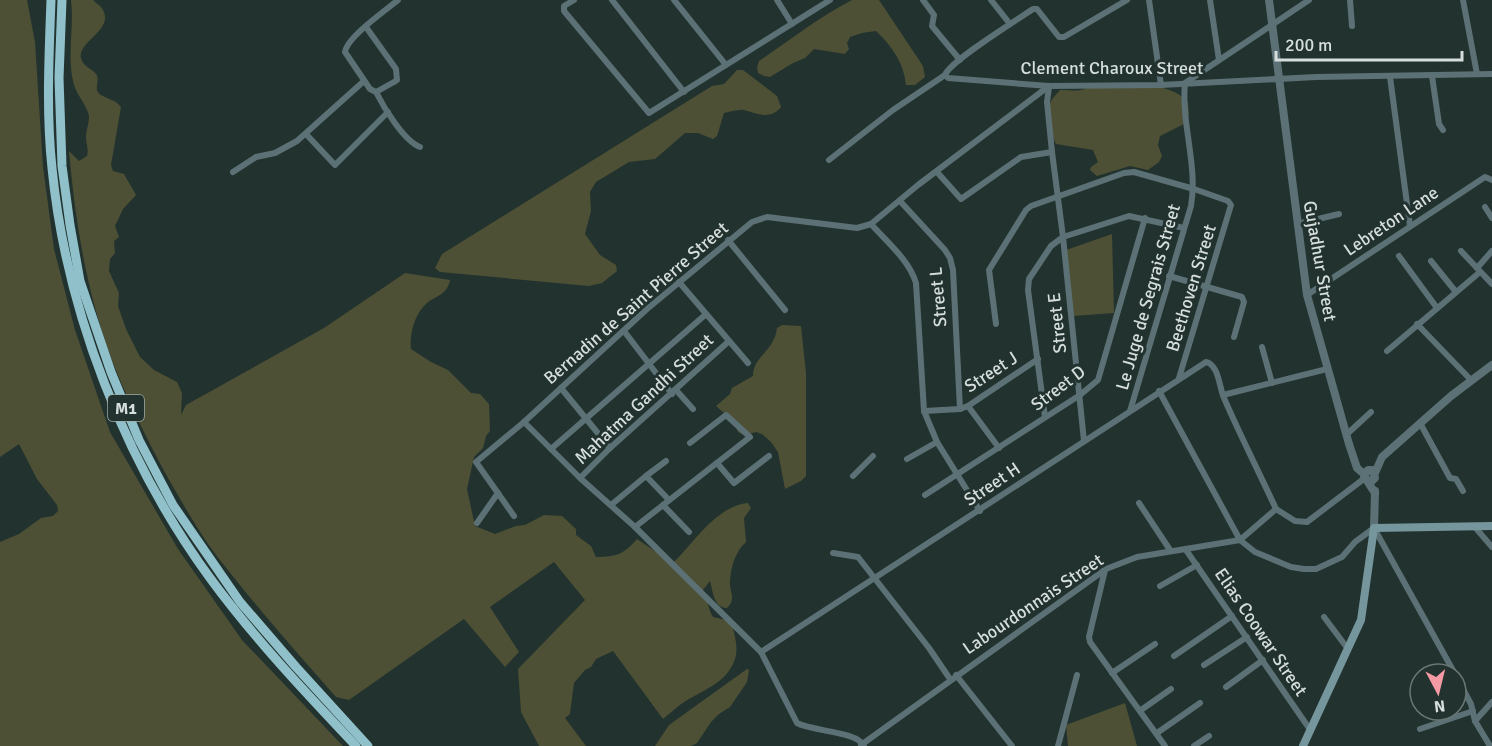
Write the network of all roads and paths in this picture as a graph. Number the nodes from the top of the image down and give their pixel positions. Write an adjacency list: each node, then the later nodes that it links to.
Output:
1 (51, 0): 174 (highway, M1)
2 (62, 0): 175 (highway, M1)
3 (398, 0): 21 (street)
4 (574, 0): 37 (street)
5 (612, 0): 37 (street)
6 (674, 0): 25 (street)
7 (777, 0): 18 (street)
8 (830, 0): 18 (street)
9 (923, 0): 23 (street)
10 (991, 0): 19 (street)
11 (1127, 0): 19 (street)
12 (1149, 0): 34 (street)
13 (1210, 0): 24 (street)
14 (1269, 0): 22 (street, Gujadhur Street)
15 (1309, 0): 22 (street)
16 (1350, 0): 20 (street)
17 (1463, 0): 26 (street)
18 (792, 24): 25 (street)
19 (1010, 24): 23 (street)
20 (1352, 26)
21 (366, 27): 32 (street); 36 (street)
22 (1272, 27): 24 (street); 31 (street, Gujadhur Street)
23 (960, 60): 28 (street)
24 (1219, 60): 33 (street)
25 (726, 65): 37 (street)
26 (1477, 74): 27 (street, Clement Charoux Street); 29 (street, Clement Charoux Street)
27 (1492, 74)
28 (945, 75): 35 (street, Clement Charoux Street); 43 (street)
29 (1432, 76): 30 (street, Clement Charoux Street); 39 (street)
30 (1390, 77): 31 (street, Clement Charoux Street); 56 (street)
31 (1281, 80): 33 (street, Clement Charoux Street); 55 (street, Gujadhur Street)
32 (364, 81): 36 (street); 40 (street)
33 (1185, 83): 34 (street, Clement Charoux Street); 47 (street, Le Juge de Segrais Street)
34 (1161, 85): 35 (street, Clement Charoux Street)
35 (1049, 86): 42 (street, Street E); 44 (street)
36 (376, 92): 38 (street)
37 (684, 92)
38 (388, 112): 40 (street); 41 (street)
39 (1443, 130)
40 (306, 134): 45 (street)
41 (420, 147)
42 (1052, 152): 44 (street); 48 (street, Street E)
43 (829, 160)
44 (937, 171): 49 (street)
45 (233, 172)
46 (1492, 180): 56 (street, Lebreton Lane)
47 (1194, 189): 48 (street); 57 (street, Le Juge de Segrais Street); 68 (street, Beethoven Street)
48 (1056, 196): 58 (street, Street E); 74 (street)
49 (900, 201): 54 (street); 96 (street, Street L)
50 (1485, 207): 53 (street)
51 (1339, 214): 55 (street)
52 (1145, 218): 57 (street); 58 (street); 92 (street, Street D)
53 (1492, 218)
54 (871, 224): 59 (street, Bernadin de Saint Pierre Street); 97 (street)
55 (1297, 224): 70 (street, Gujadhur Street)
56 (1410, 226): 70 (street, Lebreton Lane)
57 (1184, 228): 65 (street, Le Juge de Segrais Street)
58 (1063, 237): 81 (street); 92 (street, Street E)
59 (728, 240): 66 (street, Bernadin de Saint Pierre Street); 72 (street)
60 (1461, 250): 64 (street)
61 (1492, 251): 64 (street)
62 (1399, 256): 71 (street)
63 (1431, 261): 69 (street)
64 (1478, 270): 67 (street); 69 (street)
65 (1169, 276): 68 (street); 98 (street, Le Juge de Segrais Street)
66 (679, 282): 73 (street); 76 (street, Bernadin de Saint Pierre Street)
67 (1492, 284)
68 (1207, 287): 77 (street); 86 (street, Beethoven Street)
69 (1456, 291): 71 (street)
70 (1307, 295): 85 (street, Gujadhur Street)
71 (1437, 308): 75 (street)
72 (785, 310)
73 (705, 315): 78 (street); 82 (street)
74 (996, 324)
75 (1417, 324): 80 (street); 87 (street)
76 (624, 331): 82 (street); 89 (street, Bernadin de Saint Pierre Street)
77 (1234, 337)
78 (728, 342): 83 (street); 91 (street, Mahatma Gandhi Street)
79 (1262, 347): 88 (street)
80 (1387, 351)
81 (1038, 359): 94 (street, Street J); 100 (street)
82 (649, 363): 91 (street); 101 (street)
83 (748, 363)
84 (1492, 365): 87 (street)
85 (1327, 369): 88 (street); 104 (street, Gujadhur Street)
86 (1179, 378): 90 (street, Street H); 93 (street, Street H)
87 (1471, 380): 103 (street)
88 (1272, 383): 93 (street)
89 (561, 388): 101 (street); 102 (street, Bernadin de Saint Pierre Street)
90 (1159, 391): 98 (street, Street H); 139 (street)
91 (674, 392): 95 (street); 108 (street, Mahatma Gandhi Street)
92 (1080, 395): 100 (street, Street D); 105 (street, Street E)
93 (1223, 395): 130 (street)
94 (968, 406): 96 (street, Street J); 109 (street)
95 (693, 409)
96 (960, 409): 97 (street, Street J)
97 (924, 411): 106 (street)
98 (1130, 411): 105 (street, Street H)
99 (1371, 412): 104 (street)
100 (1046, 417): 109 (street, Street D)
101 (586, 418): 108 (street); 110 (street)
102 (524, 422): 110 (street); 123 (street, Bernadin de Saint Pierre Street)
103 (1420, 423): 117 (street); 122 (street)
104 (1346, 435): 121 (street, Gujadhur Street)
105 (1084, 441): 131 (street, Street H)
106 (937, 442): 113 (street); 116 (street)
107 (690, 443): 115 (street)
108 (610, 447): 120 (street, Mahatma Gandhi Street)
109 (999, 448): 116 (street, Street D)
110 (551, 449): 120 (street)
111 (770, 456): 115 (street)
112 (873, 456): 119 (street)
113 (907, 459)
114 (666, 461): 118 (street)
115 (717, 463): 126 (street)
116 (957, 475): 125 (street, Street D); 131 (street)
117 (1375, 475): 121 (street); 124 (street)
118 (646, 476): 126 (street); 128 (street)
119 (853, 476)
120 (580, 478): 128 (street)
121 (1365, 478): 124 (street, Gujadhur Street); 130 (street)
122 (1463, 491)
123 (498, 493): 132 (street); 133 (street)
124 (1374, 493): 137 (street)
125 (925, 495)
126 (669, 500): 129 (street)
127 (1139, 503): 141 (street)
128 (611, 505): 136 (street)
129 (663, 505): 136 (street); 138 (street)
130 (1276, 509): 139 (street)
131 (980, 511): 146 (street, Street H)
132 (514, 516)
133 (477, 524)
134 (1474, 526): 135 (main road); 137 (main road); 140 (street)
135 (1492, 526)
136 (635, 527): 153 (street)
137 (1374, 528): 139 (street); 152 (main road); 156 (street)
138 (689, 532)
139 (1240, 540): 142 (street, Labourdonnais Street)
140 (1492, 547)
141 (1170, 550): 142 (street, Labourdonnais Street); 145 (street, Labourdonnais Street)
142 (1186, 550): 144 (street, Elias Coowar Street)
143 (833, 553): 146 (street)
144 (1197, 565): 147 (street); 148 (street, Elias Coowar Street)
145 (1106, 569): 158 (street); 160 (street, Labourdonnais Street)
146 (874, 579): 153 (street, Street H); 160 (street)
147 (1160, 586)
148 (1232, 616): 150 (street, Elias Coowar Street); 154 (street)
149 (1323, 617): 152 (street)
150 (1247, 637): 155 (street, Elias Coowar Street); 157 (street)
151 (1155, 644): 158 (street)
152 (1348, 649): 170 (main road)
153 (761, 652): 173 (street)
154 (1174, 656)
155 (1263, 660): 161 (street); 170 (street, Elias Coowar Street)
156 (1449, 662)
157 (1204, 665)
158 (1112, 673): 166 (street)
159 (1077, 675): 177 (street)
160 (953, 677): 173 (street, Labourdonnais Street); 176 (street)
161 (1226, 687)
162 (1171, 689): 166 (street)
163 (1468, 697): 167 (street)
164 (1492, 702): 168 (street)
165 (1200, 703): 171 (street)
166 (1141, 710): 171 (street)
167 (1473, 711): 168 (street); 169 (street)
168 (1474, 721): 181 (street)
169 (1420, 729)
170 (1311, 731): 180 (main road)
171 (1157, 733): 178 (street)
172 (1209, 736): 179 (street)
173 (862, 745)
174 (356, 746)
175 (368, 746)
176 (1012, 746)
177 (1058, 746)
178 (1164, 746)
179 (1194, 746)
180 (1304, 746)
181 (1490, 746)

